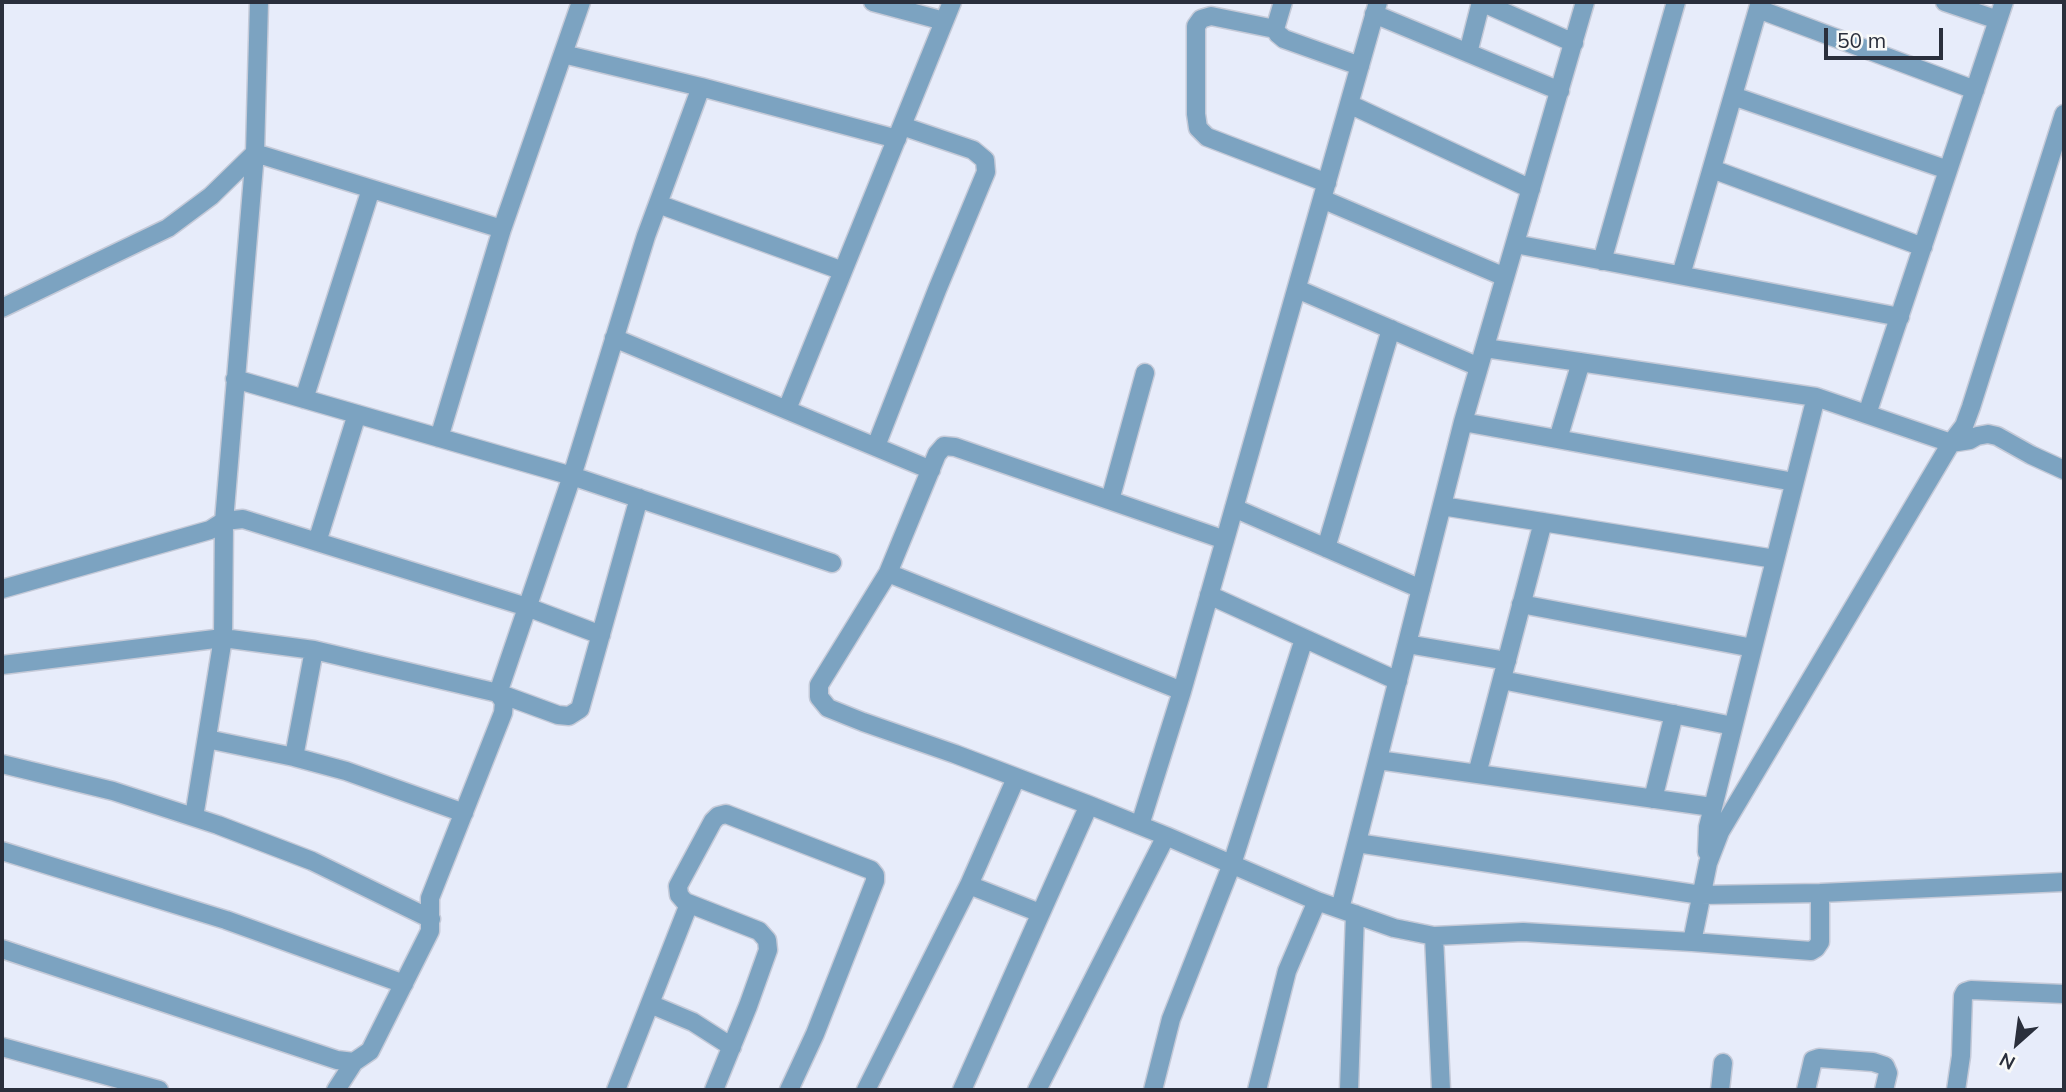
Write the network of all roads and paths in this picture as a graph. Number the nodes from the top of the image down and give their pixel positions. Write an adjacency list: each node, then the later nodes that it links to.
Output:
1 (259, 2): 27 (street)
2 (581, 2): 18 (street)
3 (873, 2): 14 (street)
4 (952, 2): 14 (street)
5 (1283, 2): 15 (street)
6 (1481, 2): 16 (street); 17 (street)
7 (1585, 2): 16 (street)
8 (1676, 2): 37 (street)
9 (1945, 2): 13 (street)
10 (2004, 2): 13 (street)
11 (1759, 5): 21 (street); 23 (street)
12 (1376, 8): 17 (street); 19 (street)
13 (1998, 20): 21 (street)
14 (944, 22): 26 (street)
15 (1275, 29): 19 (street); 32 (street)
16 (1574, 43): 22 (street)
17 (1468, 53): 22 (street)
18 (563, 54): 20 (street); 34 (street)
19 (1360, 66): 24 (street)
20 (701, 87): 26 (street); 33 (street)
21 (1975, 90): 29 (street)
22 (1560, 91): 31 (street)
23 (1733, 96): 28 (street); 29 (street)
24 (1349, 104): 31 (street); 32 (street)
25 (2064, 114): 59 (street)
26 (899, 133): 38 (street); 60 (street)
27 (254, 153): 30 (street); 42 (street); 50 (street)
28 (1712, 169): 36 (street); 39 (street)
29 (1948, 170): 36 (street)
30 (371, 189): 34 (street); 52 (street)
31 (1531, 189): 35 (street)
32 (1324, 191): 40 (street); 41 (street)
33 (658, 204): 38 (street); 45 (street)
34 (502, 229): 57 (street)
35 (1515, 244): 37 (street); 40 (street)
36 (1923, 247): 43 (street)
37 (1602, 261): 39 (street)
38 (843, 271): 53 (street)
39 (1681, 275): 43 (street)
40 (1505, 277): 46 (street)
41 (1297, 289): 44 (street); 68 (street)
42 (2, 308)
43 (1900, 317): 55 (street)
44 (1391, 329): 48 (street); 73 (street)
45 (614, 338): 53 (street); 63 (street)
46 (1485, 348): 47 (street); 48 (street)
47 (1581, 362): 51 (street); 58 (street)
48 (1479, 367): 56 (street)
49 (1145, 373): 66 (street)
50 (235, 379): 52 (street); 69 (street)
51 (1816, 397): 55 (street); 64 (street)
52 (304, 399): 54 (street)
53 (787, 409): 60 (street)
54 (357, 414): 57 (street); 72 (street)
55 (1867, 414): 59 (street)
56 (1463, 422): 58 (street); 67 (street)
57 (439, 438): 63 (street)
58 (1558, 439): 64 (street)
59 (1951, 443): 62 (street); 111 (street)
60 (883, 449): 61 (street)
61 (925, 467): 66 (street); 76 (street)
62 (2064, 470)
63 (572, 476): 65 (street); 81 (street)
64 (1794, 482): 74 (street)
65 (639, 498): 75 (street); 82 (street)
66 (1110, 500): 71 (street)
67 (1442, 506): 70 (street); 78 (street)
68 (1234, 508): 71 (street); 73 (street)
69 (224, 521): 72 (street); 77 (street); 83 (street)
70 (1543, 522): 74 (street); 80 (street)
71 (1225, 540): 79 (street)
72 (317, 542): 81 (street)
73 (1326, 548): 78 (street)
74 (1775, 559): 86 (street)
75 (832, 563)
76 (888, 573): 92 (street); 101 (street)
77 (2, 589)
78 (1421, 589): 85 (street)
79 (1209, 595): 84 (street); 92 (street)
80 (1521, 604): 86 (street); 88 (street)
81 (527, 607): 82 (street); 93 (street)
82 (601, 635): 93 (street)
83 (223, 638): 87 (street); 89 (street); 96 (street)
84 (1304, 639): 91 (street); 112 (street)
85 (1407, 644): 88 (street); 91 (street)
86 (1753, 648): 95 (street)
87 (314, 650): 93 (street); 97 (street)
88 (1507, 661): 90 (street)
89 (2, 665)
90 (1502, 680): 94 (street); 100 (street)
91 (1398, 681): 98 (street)
92 (1182, 691): 107 (street)
93 (498, 693): 105 (street)
94 (1674, 714): 95 (street); 102 (street)
95 (1733, 726): 104 (street)
96 (207, 739): 97 (street); 106 (street)
97 (294, 757): 105 (street)
98 (1378, 760): 100 (street); 109 (street)
99 (2, 764): 106 (street)
100 (1477, 774): 102 (street)
101 (1016, 778): 103 (street); 114 (street)
102 (1653, 799): 104 (street)
103 (1089, 805): 107 (street); 120 (street)
104 (1712, 807): 111 (street)
105 (464, 813): 121 (street)
106 (194, 817): 121 (street)
107 (1140, 825): 108 (street)
108 (1166, 836): 112 (street); 139 (street)
109 (1357, 843): 116 (street); 119 (street)
110 (2, 851): 125 (street)
111 (1708, 863): 116 (street)
112 (1232, 864): 117 (street); 140 (street)
113 (2064, 882): 115 (street)
114 (969, 885): 120 (street); 137 (street)
115 (1820, 894): 116 (street); 123 (street)
116 (1700, 895): 123 (street)
117 (1317, 901): 119 (street); 141 (street)
118 (689, 904): 127 (street); 129 (street); 136 (street)
119 (1348, 912): 122 (street); 142 (street)
120 (1040, 913): 138 (street)
121 (431, 919): 125 (street)
122 (1434, 936): 123 (street); 143 (street)
123 (1692, 942)
124 (2, 949): 130 (street)
125 (404, 984): 130 (street)
126 (2064, 994): 147 (street)
127 (650, 1003): 129 (street); 134 (street)
128 (2, 1047): 132 (street)
129 (732, 1047): 135 (street)
130 (354, 1062): 133 (street)
131 (1723, 1063): 144 (street)
132 (159, 1090)
133 (336, 1090)
134 (616, 1090)
135 (714, 1090)
136 (789, 1090)
137 (866, 1090)
138 (962, 1090)
139 (1037, 1090)
140 (1153, 1090)
141 (1257, 1090)
142 (1349, 1090)
143 (1440, 1090)
144 (1720, 1090)
145 (1806, 1090): 146 (street)
146 (1884, 1090)
147 (1956, 1090)

